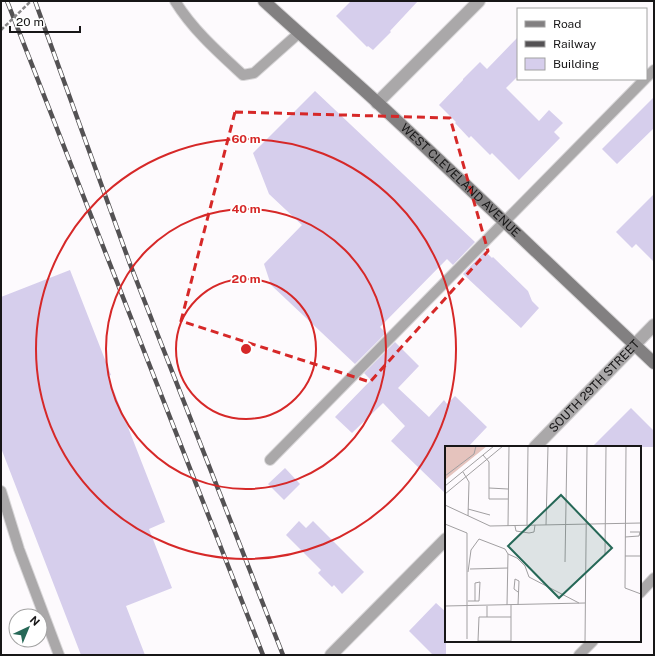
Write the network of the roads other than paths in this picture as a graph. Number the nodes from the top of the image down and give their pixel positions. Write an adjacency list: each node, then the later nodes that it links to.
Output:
1 (175, 1): 4 (lane)
2 (264, 1): 4 (street, WEST CLEVELAND AVENUE)
3 (479, 1): 8 (street)
4 (299, 33): 8 (street, WEST CLEVELAND AVENUE)
5 (654, 70): 6 (lane)
6 (647, 78)
7 (645, 80): 9 (lane)
8 (377, 103): 9 (street, WEST CLEVELAND AVENUE)
9 (504, 221): 11 (street, WEST CLEVELAND AVENUE); 14 (lane)
10 (654, 325): 11 (street, SOUTH 29TH STREET)
11 (636, 345): 12 (street, WEST CLEVELAND AVENUE); 13 (street, SOUTH 29TH STREET)
12 (654, 363)
13 (536, 446)
14 (270, 460)
15 (1, 491): 20 (lane)
16 (445, 540): 21 (street)
17 (654, 578): 18 (lane)
18 (641, 592)
19 (592, 642): 22 (lane)
20 (59, 655)
21 (331, 655)
22 (579, 655)

